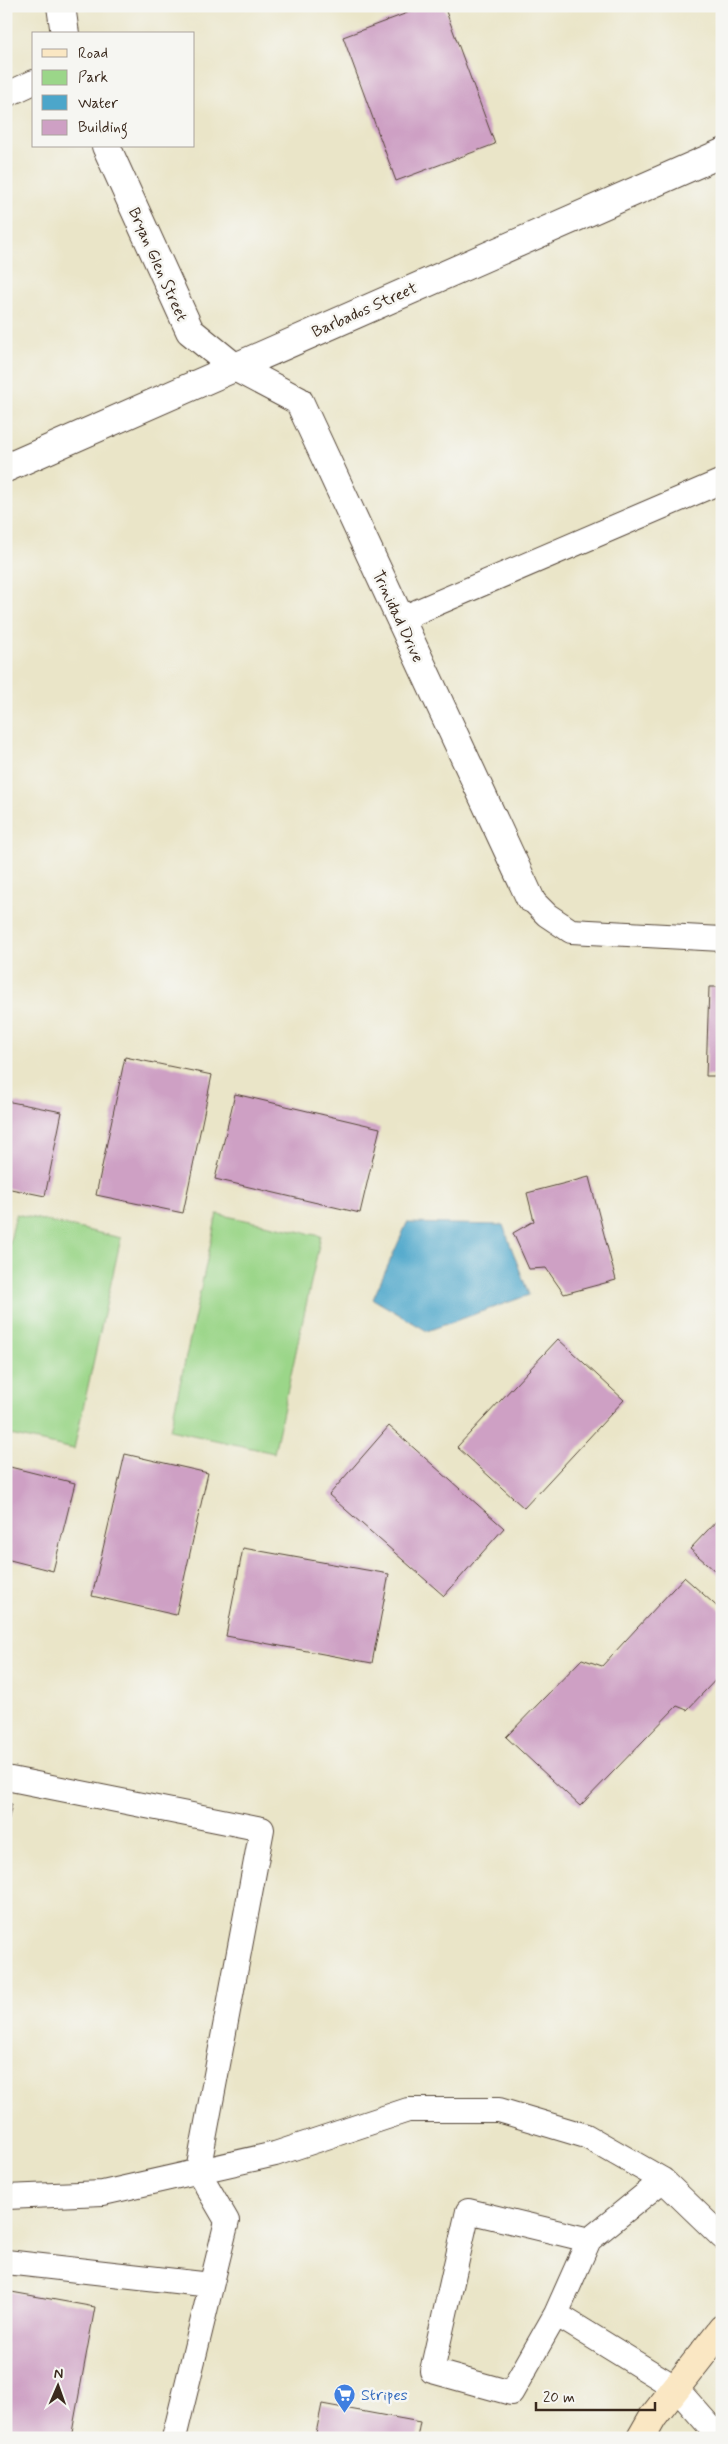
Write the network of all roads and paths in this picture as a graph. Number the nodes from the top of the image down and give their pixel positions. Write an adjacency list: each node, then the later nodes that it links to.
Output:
1 (61, 6): 2 (street)
2 (65, 32)
3 (32, 83): 4 (lane)
4 (6, 95)
5 (107, 148): 7 (street, Bryan Glen Street)
6 (722, 153): 7 (street, Barbados Street)
7 (233, 366): 8 (street, Barbados Street); 10 (street, Trinidad Drive)
8 (6, 468)
9 (722, 481): 10 (lane)
10 (400, 619): 11 (street, Trinidad Drive)
11 (530, 898): 12 (lane)
12 (722, 939)
13 (6, 1778): 14 (lane)
14 (198, 2171): 15 (lane); 16 (lane); 20 (lane)
15 (663, 2180): 17 (lane); 18 (lane)
16 (6, 2197)
17 (722, 2237)
18 (589, 2240): 21 (lane); 21 (lane)
19 (6, 2262): 20 (lane)
20 (211, 2285): 24 (lane)
21 (556, 2314): 23 (lane)
22 (722, 2330): 23 (street)
23 (676, 2388): 25 (street); 26 (lane)
24 (174, 2438)
25 (641, 2438)
26 (720, 2438)

